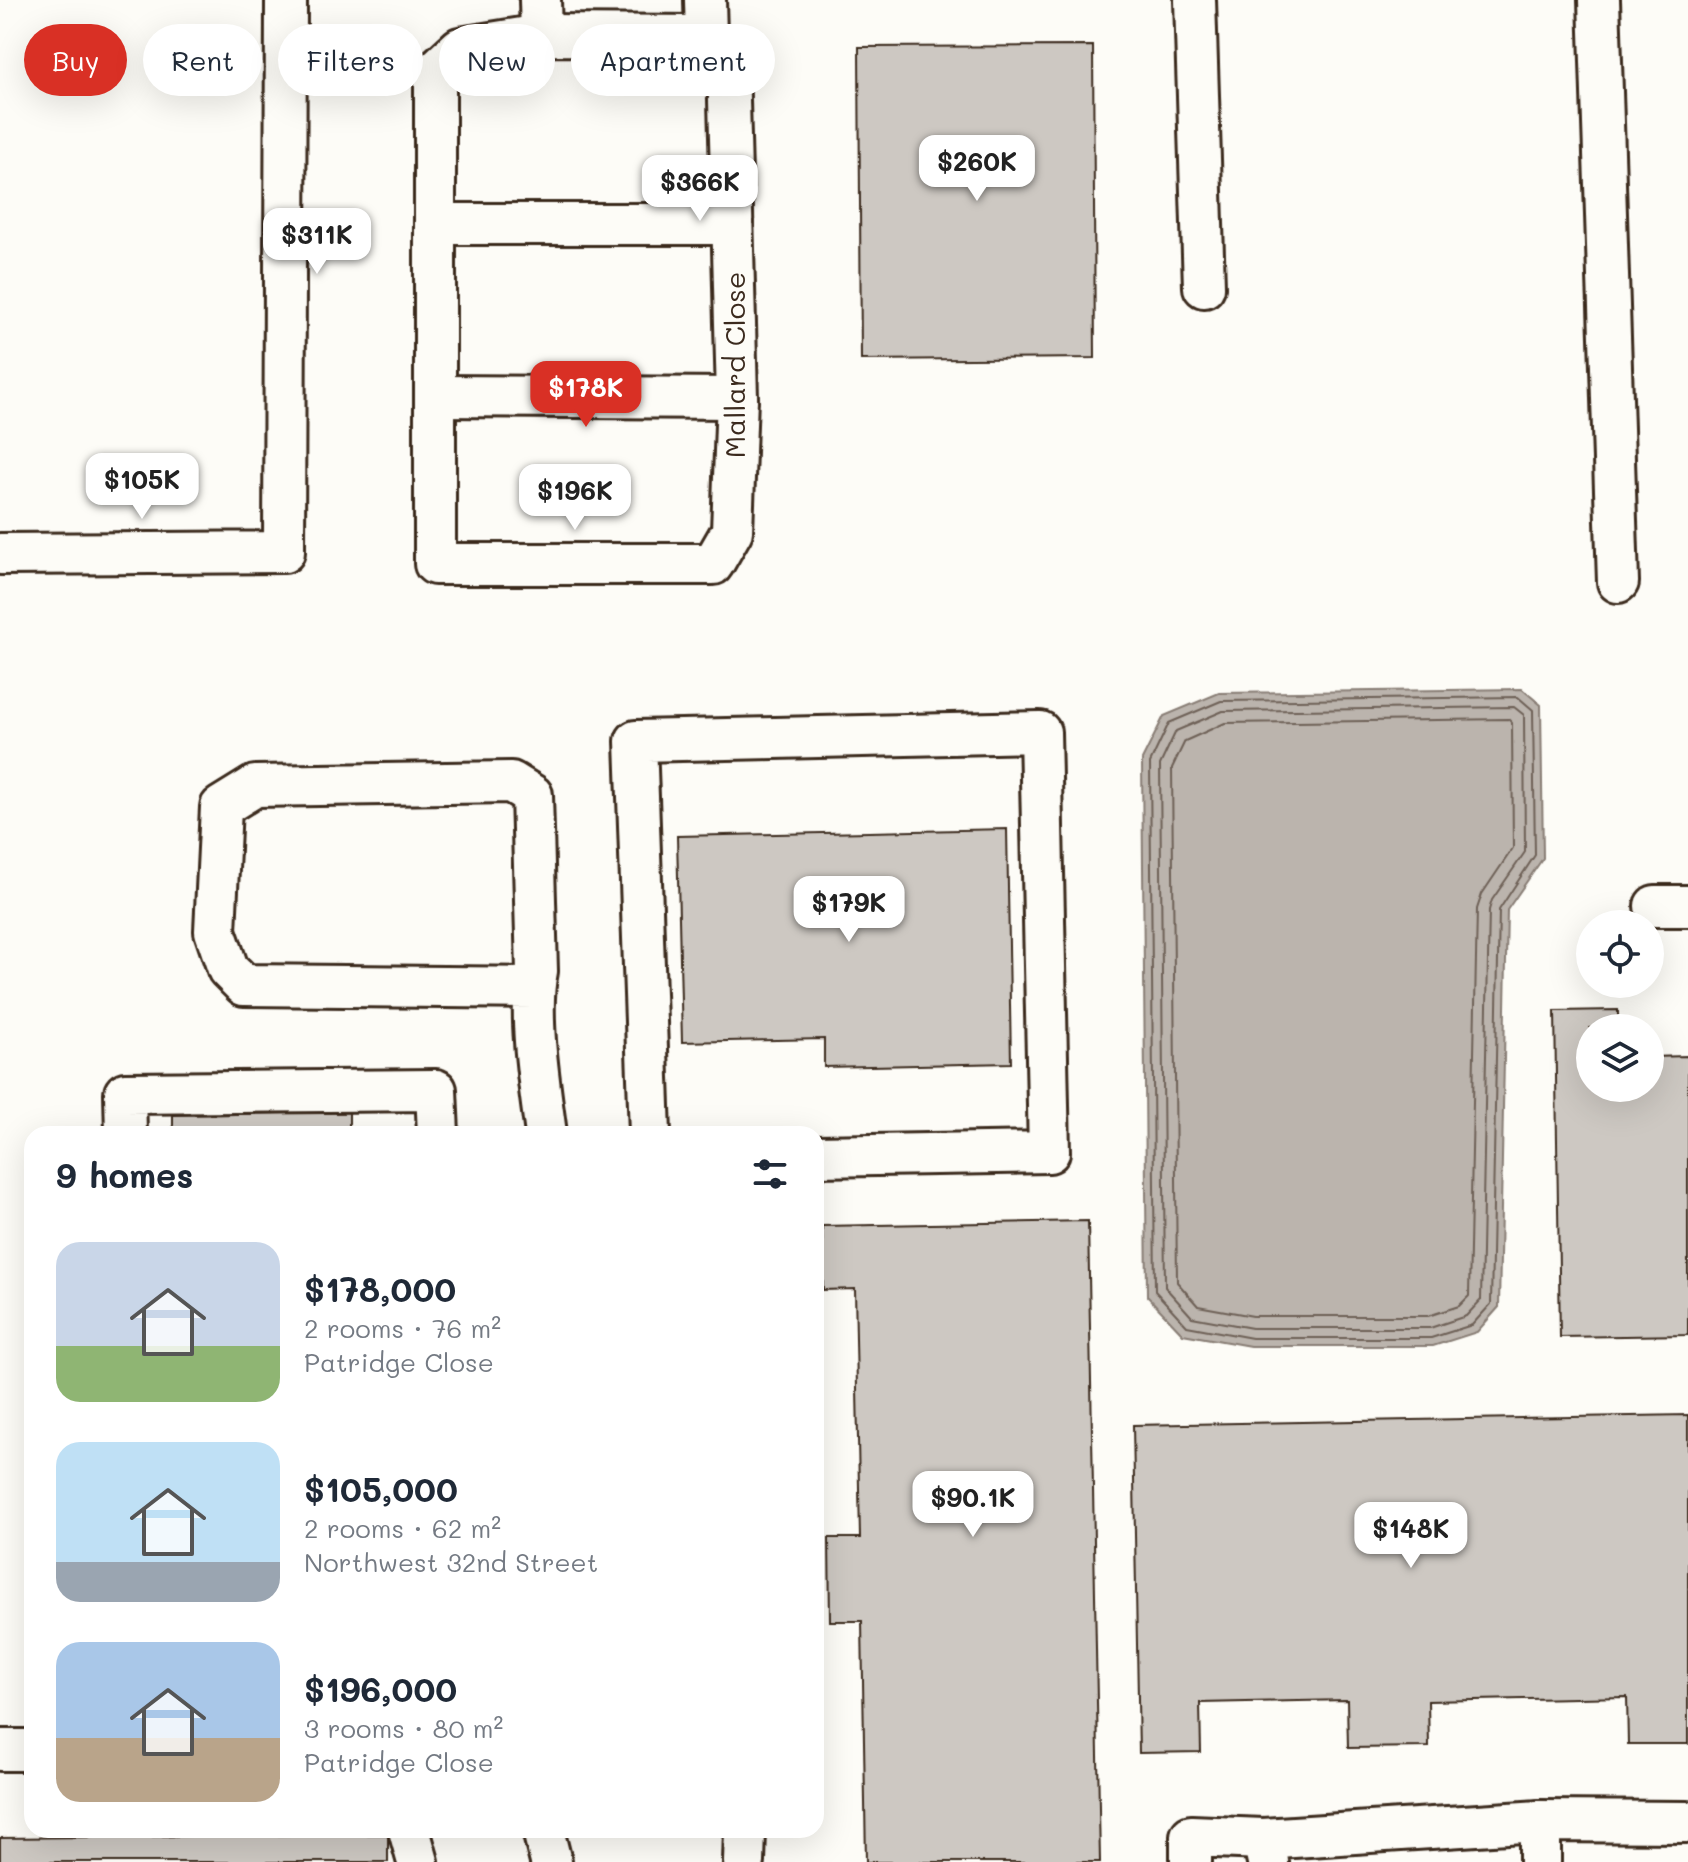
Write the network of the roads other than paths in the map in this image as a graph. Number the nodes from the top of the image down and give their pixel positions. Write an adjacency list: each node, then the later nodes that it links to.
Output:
1 (286, 0): 11 (street)
2 (1195, 0): 8 (street)
3 (1599, 0): 12 (street)
4 (540, 17): 5 (street, Mallard Close); 6 (street, Mallard Close)
5 (705, 18): 7 (street, Mallard Close)
6 (435, 224): 7 (street); 9 (street, Mallard Close)
7 (732, 224): 10 (street, Mallard Close)
8 (1204, 287)
9 (435, 396): 10 (street); 10 (street, Mallard Close)
10 (737, 398)
11 (0, 554)
12 (1618, 582)
13 (534, 988): 13 (street); 16 (street)
14 (126, 1126): 15 (street)
15 (438, 1126)
16 (545, 1126)
17 (650, 1126): 18 (street)
18 (824, 1156)
19 (0, 1750): 20 (street)
20 (24, 1750)
21 (1540, 1821): 22 (street); 26 (street); 31 (street)
22 (1688, 1822)
23 (411, 1838): 27 (street)
24 (545, 1838): 28 (street)
25 (745, 1838): 29 (street)
26 (1266, 1851): 30 (street)
27 (418, 1862)
28 (551, 1862)
29 (744, 1862)
30 (1191, 1862)
31 (1540, 1862)

